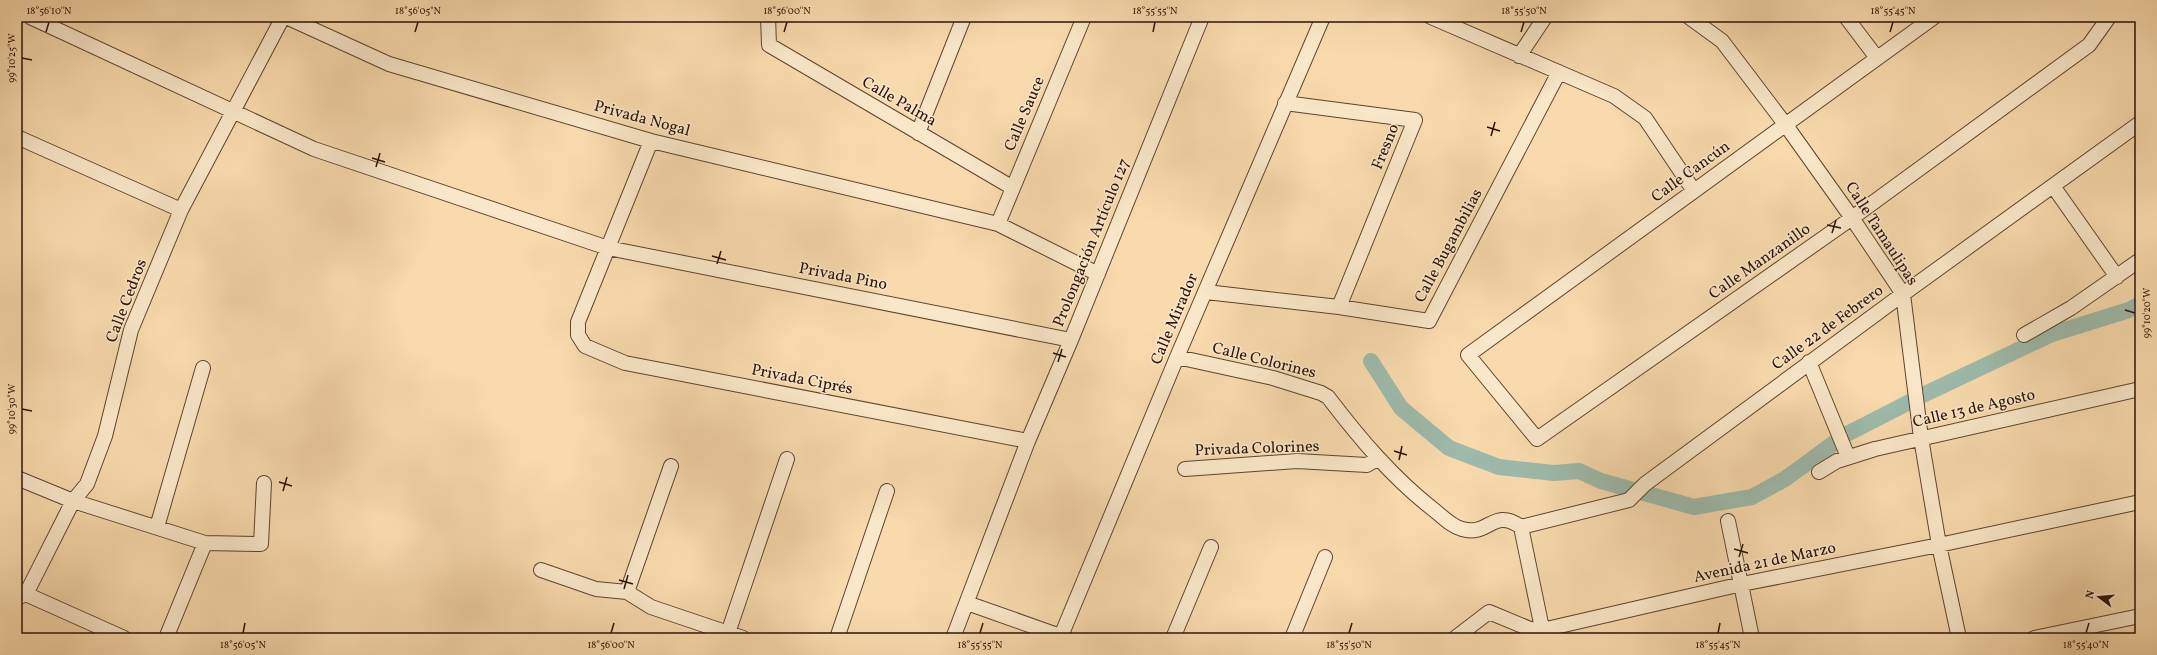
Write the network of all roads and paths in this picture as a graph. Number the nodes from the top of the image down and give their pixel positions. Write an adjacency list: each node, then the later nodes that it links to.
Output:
1 (30, 17): 19 (street, Privada Pino)
2 (283, 17): 19 (street, Calle Cedros)
3 (286, 17): 24 (street, Privada Nogal)
4 (768, 17): 22 (street, Calle Palma)
5 (1084, 17): 26 (street, Calle Sauce)
6 (1202, 17): 33 (street, Prolongación Artículo 127)
7 (1323, 17): 18 (street, Calle Mirador)
8 (1545, 17): 15 (street)
9 (1689, 17): 21 (street, Calle Tamaulipas)
10 (1846, 17): 16 (street)
11 (1934, 17): 16 (street, Calle Cancún)
12 (2109, 17): 29 (street, Calle Manzanillo)
13 (960, 18): 22 (street)
14 (1440, 19): 15 (street)
15 (1519, 56): 17 (street)
16 (1877, 58): 21 (street, Calle Cancún)
17 (1559, 72): 27 (street); 37 (street, Calle Bugambilias)
18 (1285, 103): 35 (street, Calle Mirador); 37 (street, Fresno)
19 (232, 112): 28 (street, Calle Cedros); 31 (street, Privada Pino)
20 (2140, 123): 25 (street, Calle 22 de Febrero)
21 (1785, 124): 27 (street, Calle Cancún); 29 (street, Calle Tamaulipas)
22 (918, 133): 26 (street, Calle Palma)
23 (17, 137): 28 (street)
24 (652, 141): 30 (street, Privada Nogal); 31 (street)
25 (2053, 186): 34 (street); 36 (street, Calle 22 de Febrero)
26 (1013, 188): 30 (street, Calle Sauce)
27 (1694, 191): 45 (street, Calle Cancún)
28 (181, 210): 56 (street, Calle Cedros)
29 (1852, 218): 36 (street, Calle Tamaulipas); 45 (street, Calle Manzanillo)
30 (998, 224): 33 (street, Privada Nogal)
31 (608, 248): 39 (street, Privada Pino); 46 (street, Privada Ciprés)
32 (2140, 260): 34 (street)
33 (1098, 274): 39 (street, Prolongación Artículo 127)
34 (2117, 276): 38 (street)
35 (1206, 292): 37 (street, Calle Bugambilias); 40 (street, Calle Mirador)
36 (1902, 294): 41 (street, Calle 22 de Febrero); 44 (street, Calle Tamaulipas)
37 (1339, 307)
38 (2024, 335)
39 (1071, 340): 46 (street, Prolongación Artículo 127)
40 (1177, 357): 48 (street, Calle Colorines); 73 (street, Calle Mirador)
41 (1809, 362): 47 (street); 60 (street, Calle 22 de Febrero)
42 (203, 368): 59 (street)
43 (2140, 389): 44 (street, Calle 13 de Agosto)
44 (1921, 438): 47 (street, Calle 13 de Agosto); 62 (street, Calle Tamaulipas)
45 (1537, 439)
46 (1028, 441): 69 (street, Prolongación Artículo 127)
47 (1848, 457): 52 (street, Calle 13 de Agosto)
48 (1377, 458): 51 (street, Privada Colorines); 60 (street, Calle Colorines)
49 (787, 459): 71 (street)
50 (671, 466): 67 (street)
51 (1185, 469)
52 (1820, 472)
53 (17, 478): 56 (street)
54 (264, 483): 61 (street)
55 (887, 491): 77 (street)
56 (73, 501): 59 (street); 68 (street, Calle Cedros)
57 (2140, 502): 62 (street, Avenida 21 de Marzo)
58 (1728, 521): 66 (street)
59 (158, 527): 61 (street)
60 (1521, 527): 72 (street)
61 (205, 543): 75 (street)
62 (1939, 545): 66 (street, Avenida 21 de Marzo); 83 (street, Calle Tamaulipas)
63 (1211, 547): 79 (street)
64 (1324, 557): 80 (street)
65 (541, 570): 67 (street)
66 (1742, 584): 72 (street, Avenida 21 de Marzo); 82 (street)
67 (627, 592): 71 (street)
68 (20, 594): 74 (street)
69 (967, 603): 73 (street); 78 (street, Prolongación Artículo 127)
70 (2140, 616): 84 (street)
71 (728, 633): 76 (street)
72 (1543, 634): 81 (street, Avenida 21 de Marzo)
73 (1063, 637)
74 (124, 638)
75 (166, 638)
76 (743, 638)
77 (837, 638)
78 (953, 638)
79 (1173, 638)
80 (1292, 638)
81 (1455, 638)
82 (1752, 638)
83 (1958, 638)
84 (2034, 638)

